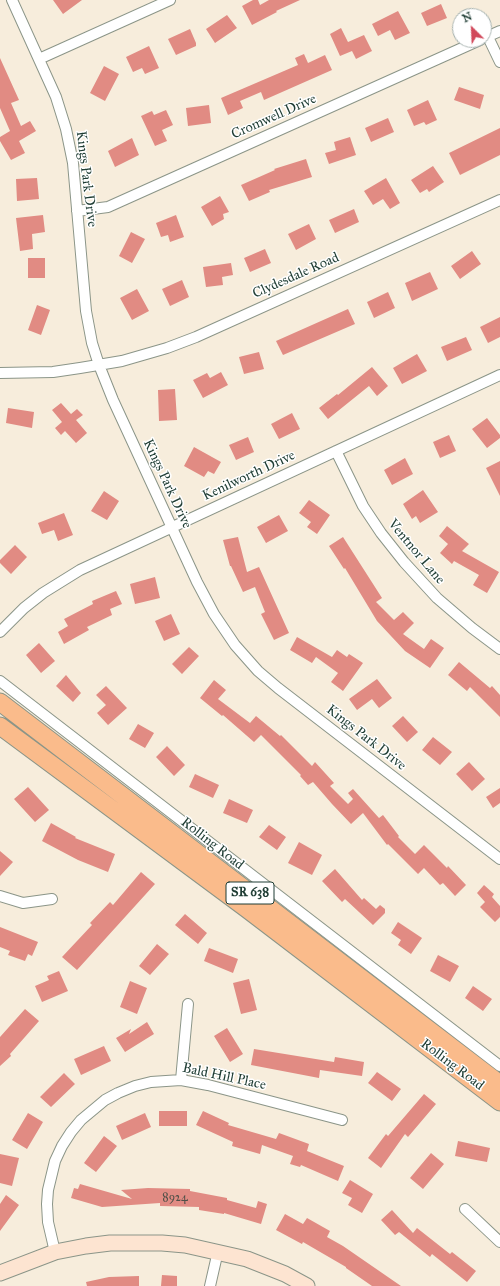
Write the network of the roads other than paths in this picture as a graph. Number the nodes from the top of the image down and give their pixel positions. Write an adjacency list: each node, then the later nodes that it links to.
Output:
1 (12, 0): 5 (street, Kings Park Drive)
2 (170, 0): 5 (street)
3 (462, 48): 8 (street, Cromwell Drive)
4 (491, 48): 6 (street)
5 (39, 59): 8 (street, Kings Park Drive)
6 (500, 62)
7 (500, 200): 9 (street, Clydesdale Road)
8 (78, 211): 9 (street, Kings Park Drive)
9 (99, 365): 10 (street, Clydesdale Road); 13 (street, Kings Park Drive)
10 (0, 373)
11 (500, 375): 12 (street, Kenilworth Drive)
12 (336, 451): 13 (street, Kenilworth Drive); 15 (street, Ventnor Lane)
13 (172, 528): 14 (street, Kenilworth Drive); 19 (street, Kings Park Drive)
14 (0, 632)
15 (500, 650)
16 (0, 681): 23 (street, Rolling Road)
17 (0, 702): 25 (main road, Rolling Road / SR 638)
18 (0, 726): 26 (main road, Rolling Road / SR 638)
19 (500, 859)
20 (0, 896): 21 (street)
21 (52, 899)
22 (188, 1004): 24 (street)
23 (500, 1066)
24 (181, 1080): 27 (street, Bald Hill Place); 31 (street, Bald Hill Place)
25 (500, 1084)
26 (500, 1102)
27 (342, 1120)
28 (465, 1209): 29 (street)
29 (500, 1242)
30 (218, 1251): 31 (street); 33 (street); 34 (street)
31 (55, 1252): 32 (street)
32 (0, 1272)
33 (210, 1286)
34 (307, 1286)

